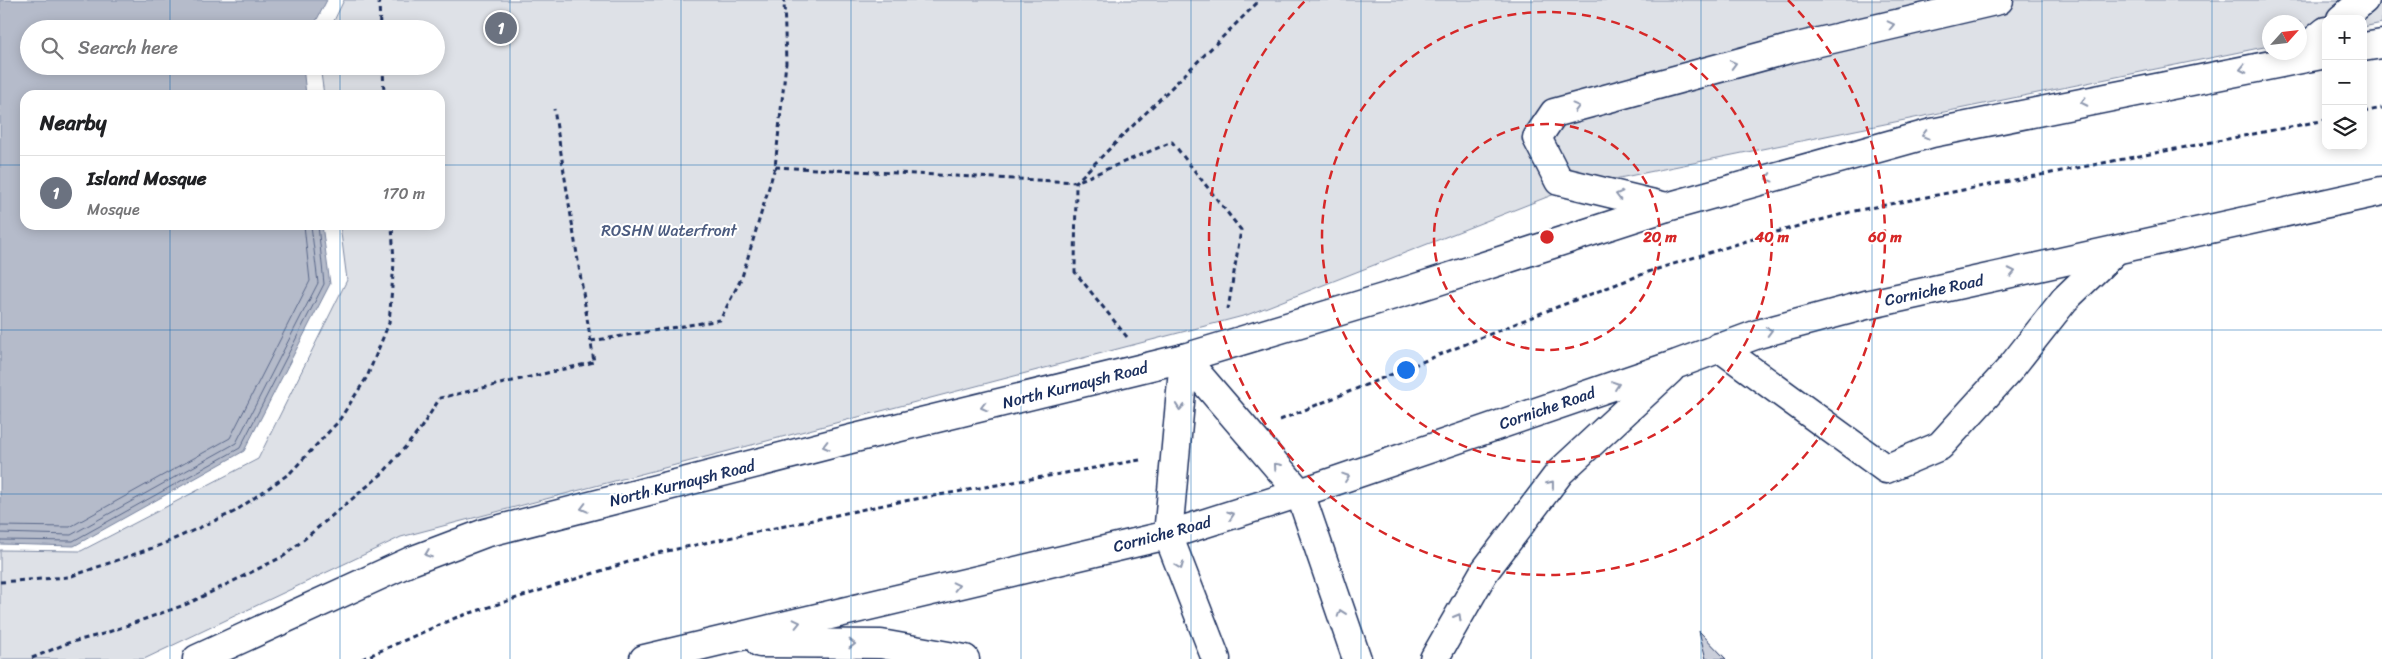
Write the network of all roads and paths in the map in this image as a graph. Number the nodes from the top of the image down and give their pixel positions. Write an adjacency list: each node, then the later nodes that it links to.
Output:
1 (379, 0): 7 (path)
2 (784, 0): 21 (path)
3 (1260, 0): 22 (path)
4 (1999, 0): 24 (main road, one-way to 4)
5 (2364, 0): 6 (main road)
6 (2346, 15)
7 (380, 20)
8 (2322, 34): 10 (main road)
9 (2382, 44): 11 (main road)
10 (2307, 46)
11 (2367, 46)
12 (2322, 54): 13 (main road)
13 (2307, 55)
14 (2273, 60): 24 (main road, one-way to 24)
15 (383, 75): 16 (path)
16 (384, 90)
17 (2382, 108): 19 (path)
18 (554, 109): 28 (path)
19 (2367, 111)
20 (2322, 121): 33 (path)
21 (775, 167): 22 (path); 28 (path)
22 (1076, 182): 27 (path); 29 (path)
23 (2382, 191): 26 (main road, Corniche Road)
24 (1666, 207): 31 (main road)
25 (392, 230): 37 (path)
26 (2116, 250): 30 (main road, Corniche Road, one-way to 26); 30 (main road)
27 (1227, 311)
28 (591, 341): 39 (path)
29 (1132, 344)
30 (1718, 347): 32 (main road, Corniche Road)
31 (1184, 358): 33 (main road); 34 (main road, one-way to 34); 40 (main road, North Kurnaysh Road, one-way to 40)
32 (1677, 364): 35 (main road, Corniche Road, one-way to 32); 46 (main road, one-way to 32)
33 (1249, 433): 35 (main road, one-way to 33)
34 (1176, 454): 36 (main road); 41 (path)
35 (1300, 493): 36 (main road, Corniche Road, one-way to 35); 45 (main road, one-way to 35)
36 (1168, 535): 38 (main road, Corniche Road, one-way to 36); 44 (main road, one-way to 44)
37 (0, 582)
38 (716, 642): 42 (main road); 43 (main road, one-way to 43)
39 (32, 658)
40 (197, 659)
41 (362, 659)
42 (644, 659)
43 (966, 659)
44 (1216, 659)
45 (1357, 659)
46 (1434, 659)

